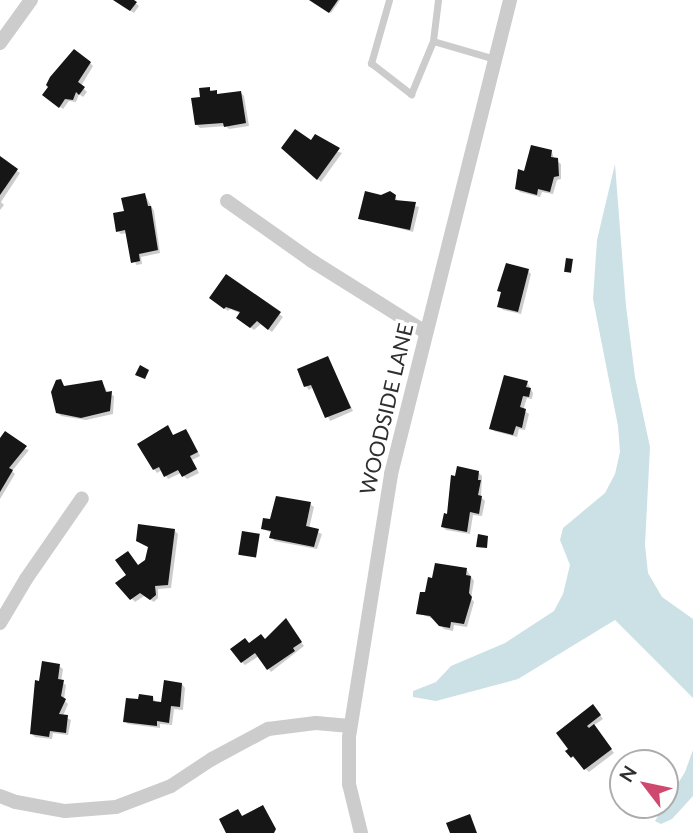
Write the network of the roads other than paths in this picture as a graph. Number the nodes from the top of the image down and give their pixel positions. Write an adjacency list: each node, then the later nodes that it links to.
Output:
1 (30, 0): 6 (street)
2 (389, 0): 5 (lane)
3 (438, 0): 5 (lane)
4 (510, 0): 7 (street, WOODSIDE LANE)
5 (433, 41): 7 (lane)
6 (0, 43)
7 (495, 59): 9 (street, WOODSIDE LANE)
8 (227, 201): 9 (street)
9 (425, 332): 12 (street, WOODSIDE LANE)
10 (82, 498): 11 (street)
11 (0, 623)
12 (350, 726): 13 (street); 14 (street, WOODSIDE LANE)
13 (0, 796)
14 (361, 833)

